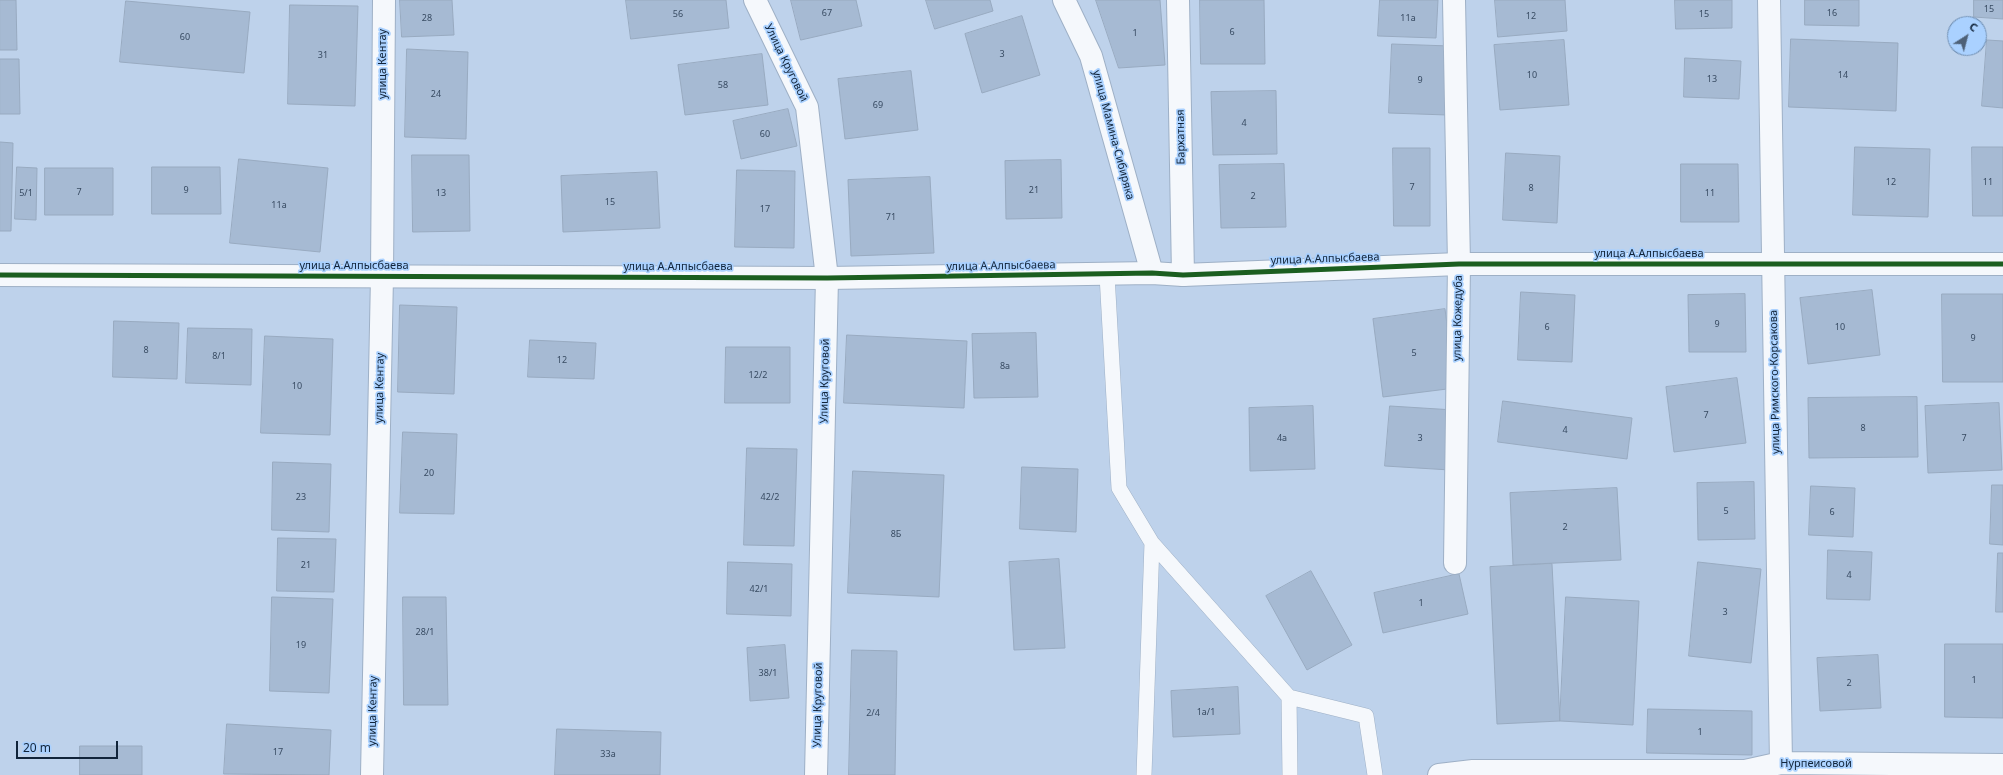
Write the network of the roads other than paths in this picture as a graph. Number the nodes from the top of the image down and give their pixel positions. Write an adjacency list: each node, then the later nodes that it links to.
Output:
1 (384, 0): 14 (street, улица Кентау)
2 (755, 0): 15 (street, Улица Круговой)
3 (1064, 0): 10 (street, улица Мамина-Сибиряка)
4 (1178, 0): 13 (street, Бархатная)
5 (1454, 0): 7 (street, улица Кожедуба)
6 (1769, 0): 8 (street, улица Римского-Корсакова)
7 (1459, 264): 8 (street, улица А.Алпысбаева); 13 (street, улица А.Алпысбаева); 17 (street, улица Кожедуба)
8 (1773, 264): 9 (street, улица А.Алпысбаева); 19 (street, улица Римского-Корсакова)
9 (2003, 264)
10 (1152, 273): 12 (street, улица А.Алпысбаева); 13 (street, улица А.Алпысбаева)
11 (0, 275): 14 (street, улица А.Алпысбаева)
12 (1107, 275): 15 (street, улица А.Алпысбаева); 16 (lane)
13 (1183, 275)
14 (382, 276): 15 (street, улица А.Алпысбаева); 21 (street, улица Кентау)
15 (827, 278): 22 (street, Улица Круговой)
16 (1152, 543): 18 (lane); 23 (lane)
17 (1455, 563)
18 (1289, 697): 24 (lane); 25 (lane)
19 (1781, 764): 20 (street, Нурпеисовой); 26 (street, Нурпеисовой)
20 (2003, 765)
21 (372, 775)
22 (816, 775)
23 (1144, 775)
24 (1290, 775)
25 (1375, 775)
26 (1439, 775)

